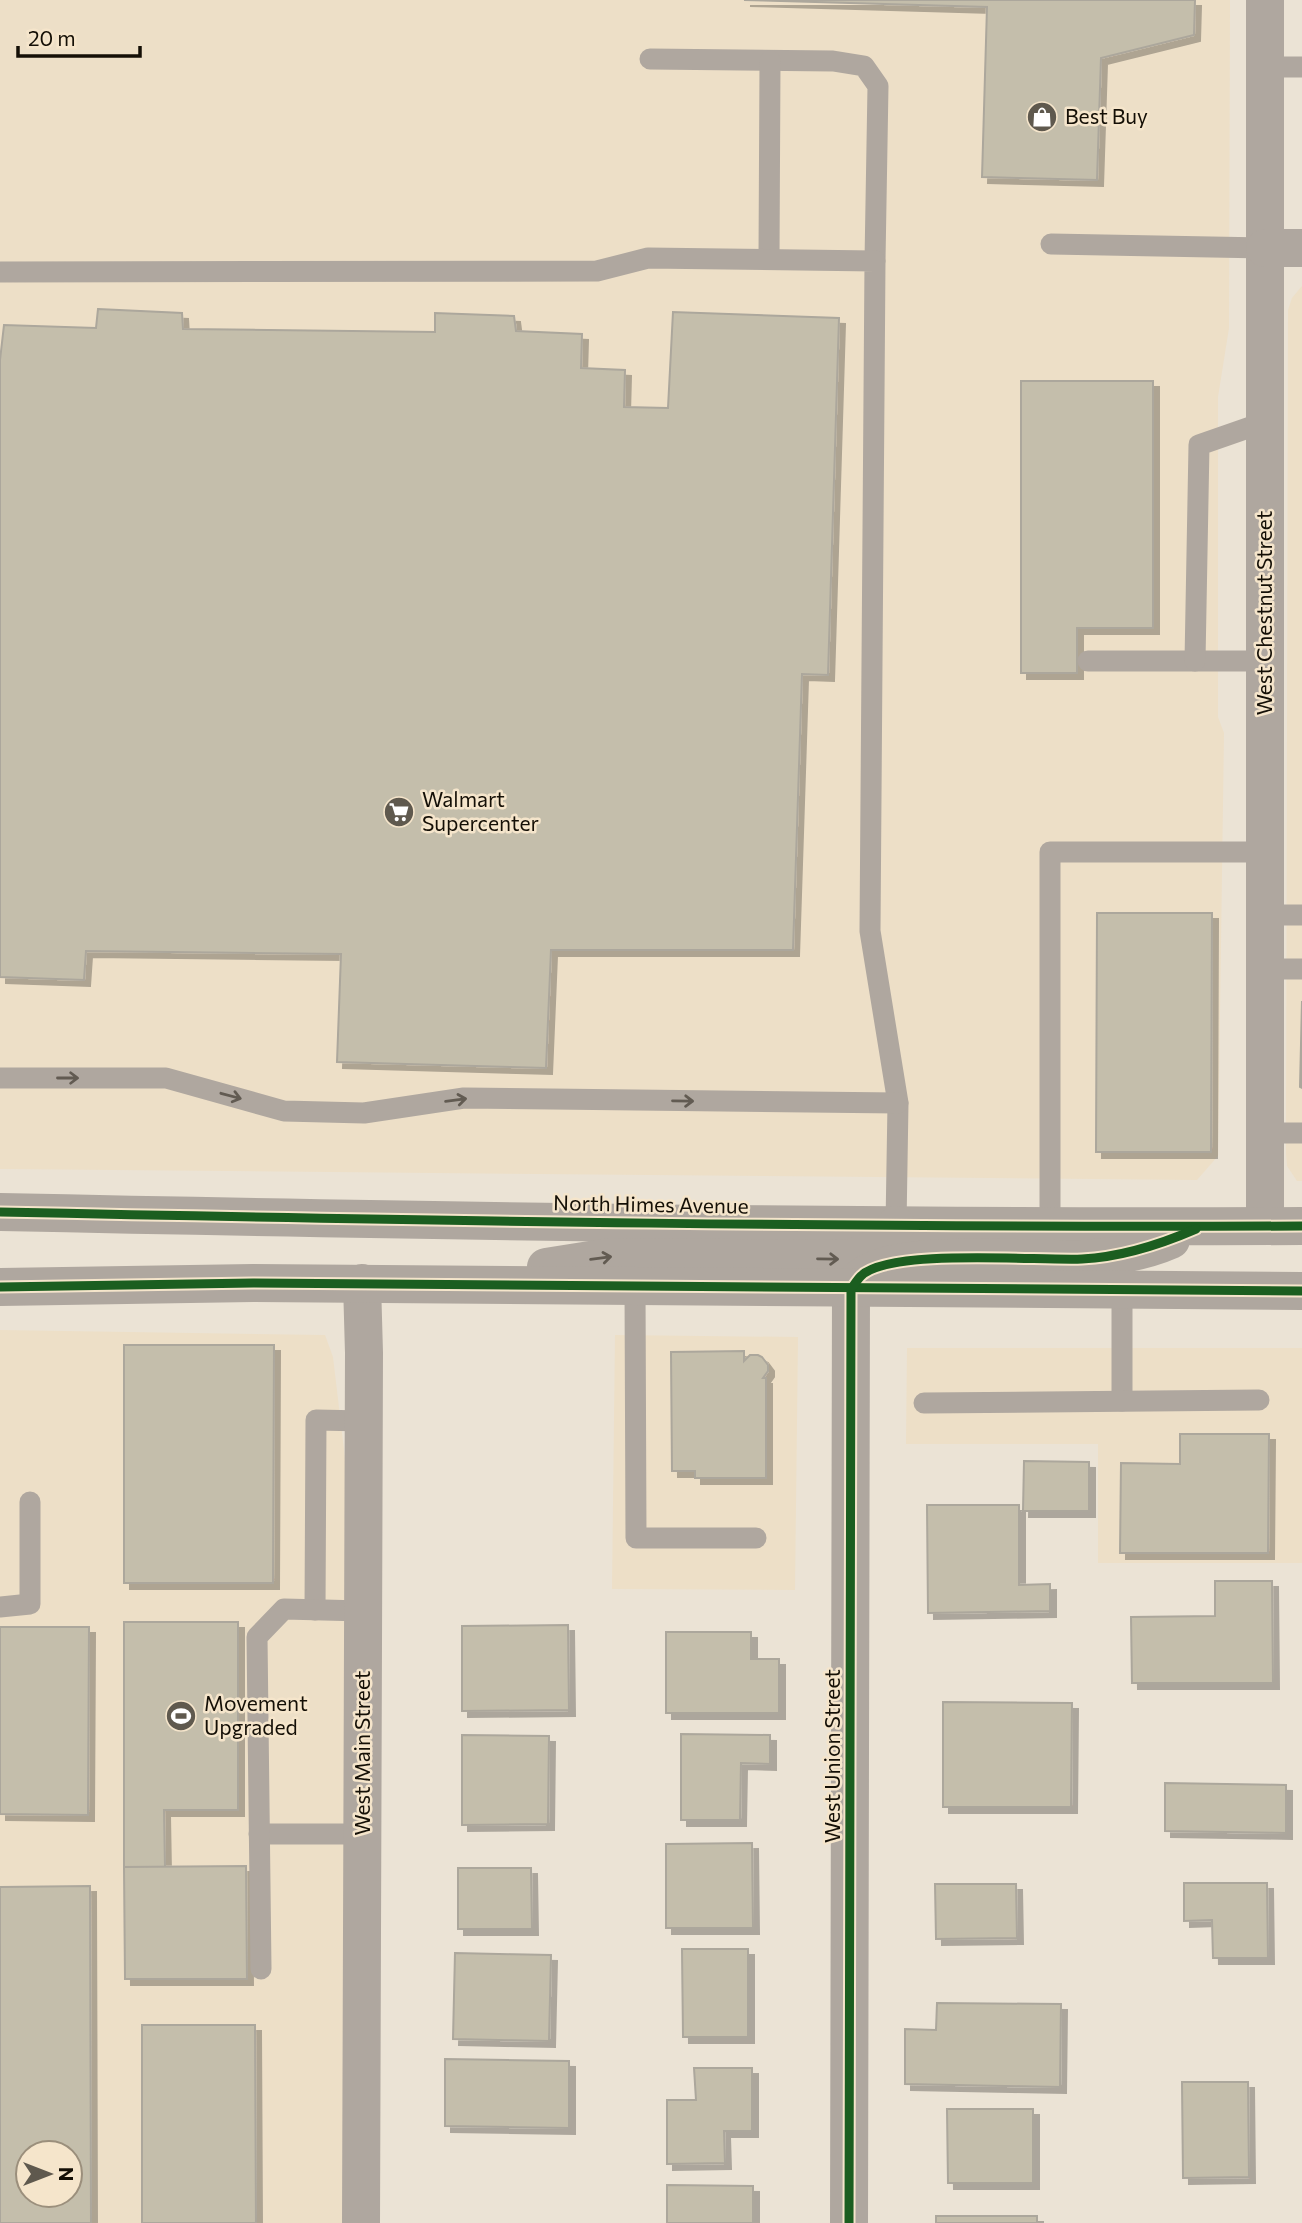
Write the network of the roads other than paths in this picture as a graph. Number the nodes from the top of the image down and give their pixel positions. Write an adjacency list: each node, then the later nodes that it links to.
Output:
1 (1265, 0): 4 (street, West Chestnut Street)
2 (650, 59): 3 (lane)
3 (770, 61): 9 (lane); 10 (lane)
4 (1265, 66): 5 (lane); 7 (street, West Chestnut Street)
5 (1302, 67)
6 (1051, 244): 7 (lane)
7 (1265, 248): 8 (street); 12 (street, West Chestnut Street)
8 (1302, 248)
9 (769, 259): 10 (lane); 11 (lane)
10 (875, 261): 22 (lane)
11 (0, 272)
12 (1265, 422): 14 (lane); 15 (street, West Chestnut Street)
13 (1088, 660): 14 (lane)
14 (1195, 660): 15 (lane)
15 (1265, 660): 16 (street, West Chestnut Street)
16 (1265, 852): 17 (street, West Chestnut Street); 30 (lane)
17 (1265, 915): 18 (lane); 19 (street, West Chestnut Street)
18 (1302, 915)
19 (1265, 969): 20 (lane); 23 (street, West Chestnut Street)
20 (1302, 969)
21 (0, 1079): 22 (lane, one-way to 22)
22 (898, 1103): 26 (lane)
23 (1265, 1133): 24 (lane); 28 (street, West Chestnut Street)
24 (1302, 1133)
25 (0, 1212): 26 (street, North Himes Avenue)
26 (896, 1225): 30 (street, North Himes Avenue); 32 (street, one-way to 26)
27 (1202, 1226): 28 (street, North Himes Avenue); 30 (street, North Himes Avenue); 35 (street)
28 (1265, 1226): 29 (street, North Himes Avenue)
29 (1302, 1226)
30 (1050, 1227)
31 (362, 1283): 32 (street); 34 (street); 41 (street, West Main Street)
32 (487, 1284): 33 (street)
33 (635, 1286): 35 (street); 43 (lane)
34 (0, 1287)
35 (851, 1289): 36 (street); 51 (street, West Union Street)
36 (1122, 1290): 37 (street); 39 (lane)
37 (1302, 1292)
38 (1259, 1400): 39 (lane)
39 (1122, 1401): 40 (lane)
40 (924, 1403)
41 (364, 1421): 45 (lane); 46 (street, West Main Street)
42 (30, 1502): 44 (lane)
43 (756, 1538)
44 (0, 1606)
45 (314, 1610): 46 (lane); 47 (lane)
46 (363, 1611): 48 (street, West Main Street)
47 (259, 1834): 48 (lane); 49 (lane)
48 (362, 1834): 50 (street, West Main Street)
49 (261, 1969)
50 (361, 2223)
51 (849, 2223)

